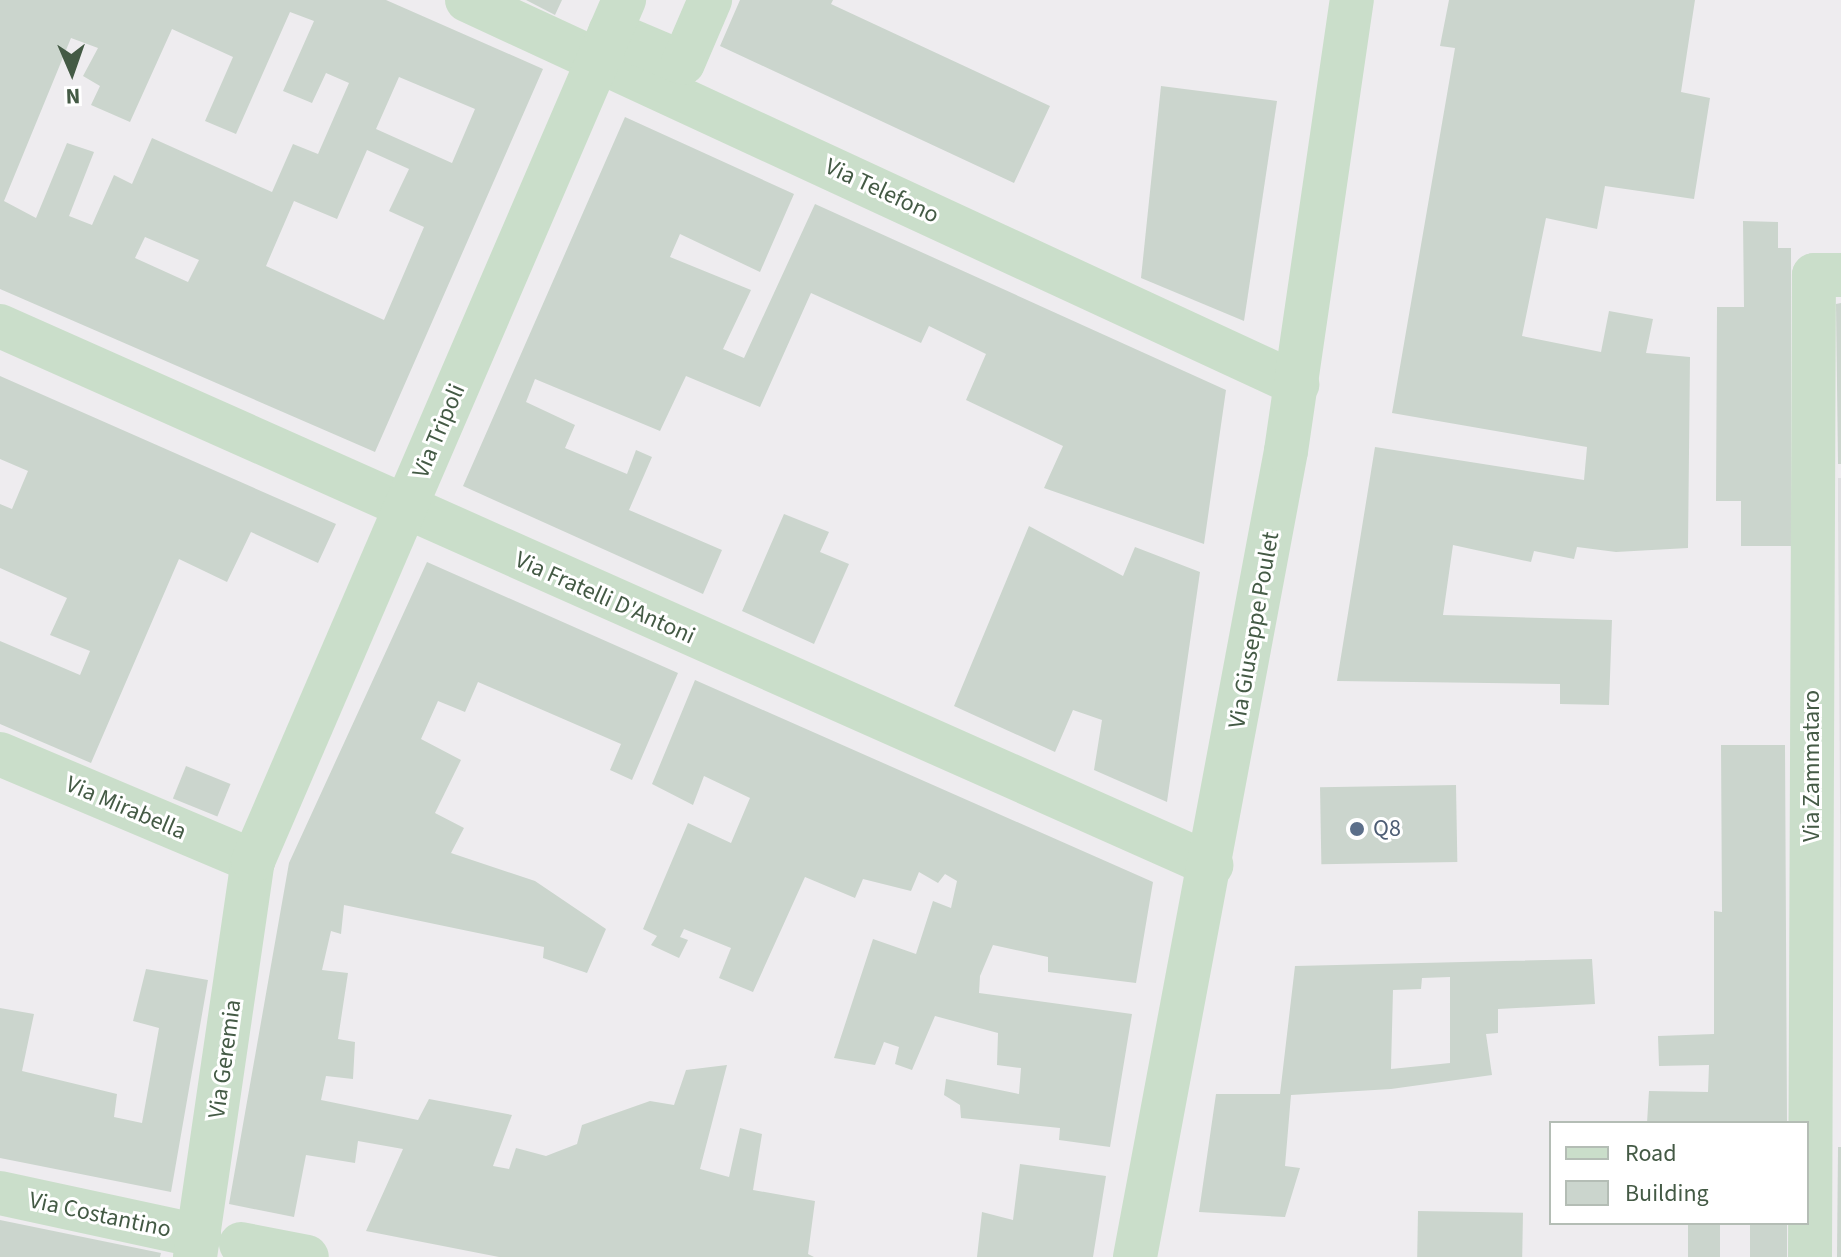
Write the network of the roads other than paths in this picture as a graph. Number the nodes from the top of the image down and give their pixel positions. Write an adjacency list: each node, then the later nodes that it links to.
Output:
1 (467, 0): 4 (street, Via Telefono)
2 (710, 0): 4 (street)
3 (1352, 0): 7 (street, Via Giuseppe Poulet)
4 (611, 31): 7 (street, Via Telefono); 8 (street, Via Tripoli)
5 (1827, 275): 17 (street, Via Zammataro)
6 (0, 326): 8 (street, Via Fratelli D'Antoni)
7 (1297, 384): 11 (street, Via Giuseppe Poulet)
8 (405, 509): 10 (street, Via Tripoli); 11 (street, Via Fratelli D'Antoni)
9 (0, 754): 10 (street, Via Mirabella)
10 (253, 861): 14 (street, Via Geremia)
11 (1211, 865): 16 (street, Via Giuseppe Poulet)
12 (0, 1193): 14 (street, Via Costantino)
13 (241, 1244): 15 (street)
14 (197, 1247)
15 (307, 1257)
16 (1135, 1257)
17 (1810, 1257)

